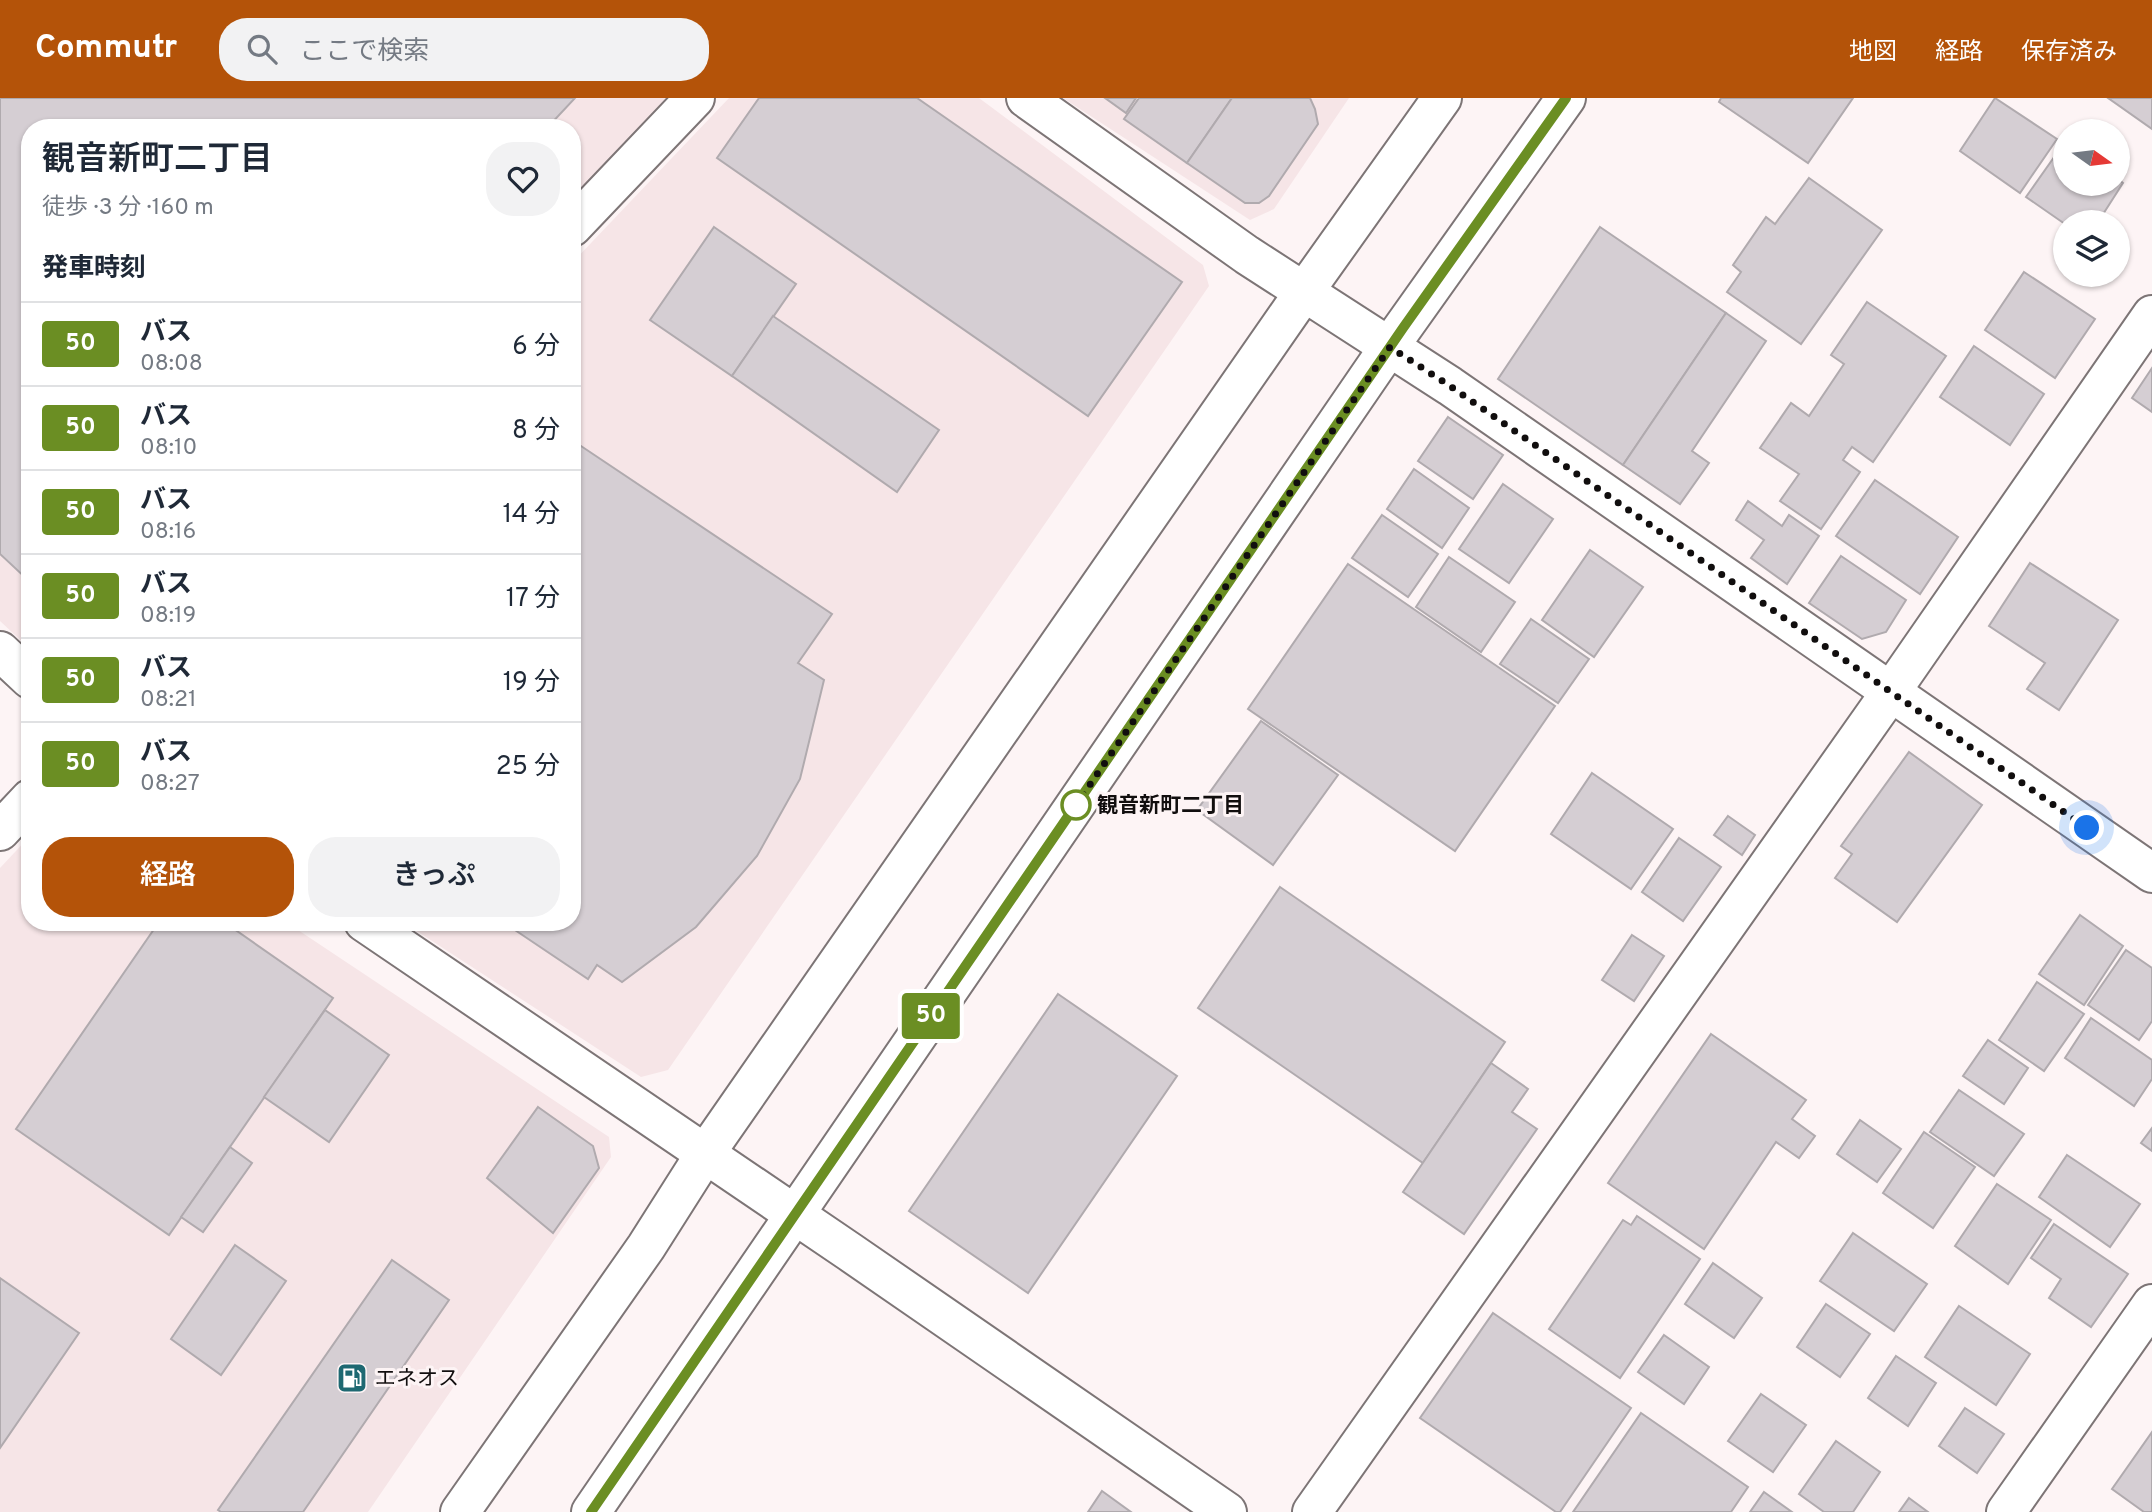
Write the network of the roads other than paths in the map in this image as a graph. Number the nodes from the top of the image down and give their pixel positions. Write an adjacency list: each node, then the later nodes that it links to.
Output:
1 (695, 98): 5 (street)
2 (1026, 98): 6 (street)
3 (1442, 98): 6 (street)
4 (1566, 98): 8 (street)
5 (581, 218)
6 (1304, 292): 8 (street); 16 (street)
7 (2152, 315): 11 (street)
8 (1390, 347): 11 (street); 17 (street)
9 (0, 651): 10 (street)
10 (21, 671)
11 (1890, 694): 14 (street); 22 (street)
12 (21, 809): 13 (street)
13 (0, 831)
14 (2152, 873)
15 (377, 931): 16 (street)
16 (705, 1154): 17 (street); 19 (street)
17 (796, 1216): 20 (street); 21 (street)
18 (2152, 1304): 23 (street)
19 (460, 1512)
20 (591, 1512)
21 (1227, 1512)
22 (1312, 1512)
23 (2006, 1512)

